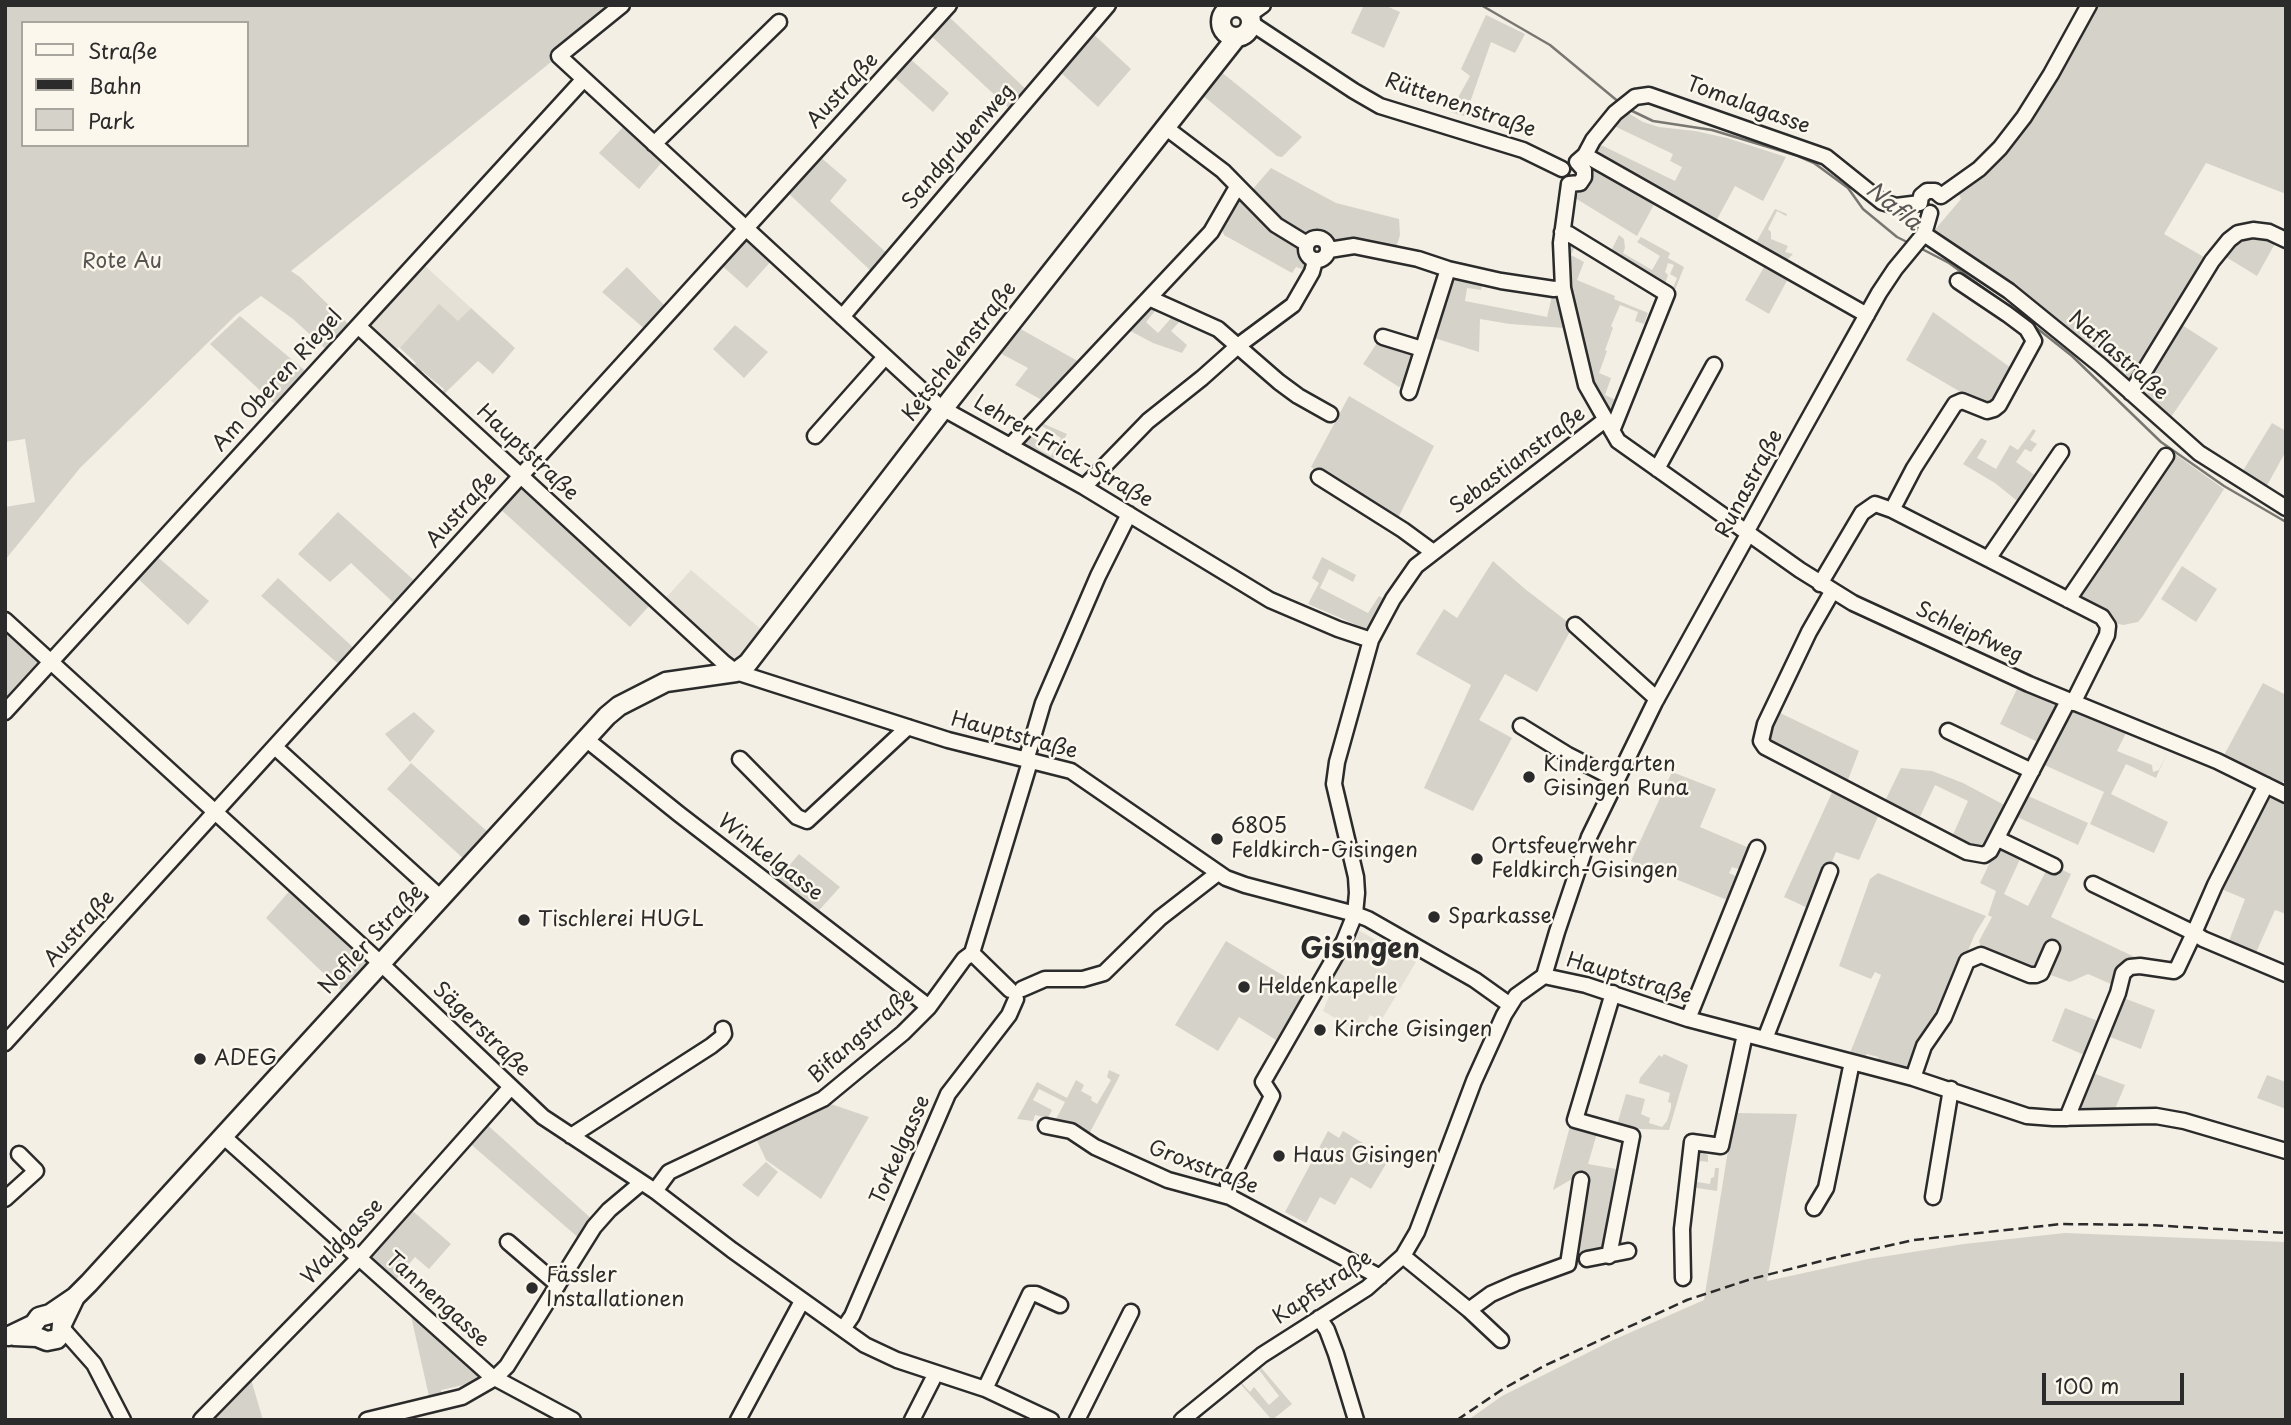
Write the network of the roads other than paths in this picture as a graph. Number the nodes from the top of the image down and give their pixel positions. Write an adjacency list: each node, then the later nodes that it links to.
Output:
1 (622, 5): 7 (street, Lehrer-Frick-Straße)
2 (949, 5): 15 (street, Austraße)
3 (1108, 5): 28 (street, Sandgrubenweg)
4 (2089, 5): 14 (street)
5 (1238, 18): 8 (main road, Ketschelenstraße); 11 (street, Rüttenenstraße)
6 (779, 22): 9 (street)
7 (583, 80): 9 (street, Lehrer-Frick-Straße); 29 (street, Am Oberen Riegel)
8 (1165, 127): 13 (street); 37 (main road, Ketschelenstraße)
9 (654, 144): 15 (street, Lehrer-Frick-Straße)
10 (1581, 158): 11 (street); 12 (street, Sebastianstraße); 14 (street, Tomalagasse); 27 (street)
11 (1562, 169): 12 (street)
12 (1569, 184): 16 (street, Sebastianstraße)
13 (1237, 187): 19 (street); 25 (street)
14 (1925, 208): 18 (street, Runastraße)
15 (746, 229): 28 (street, Lehrer-Frick-Straße); 45 (street, Austraße)
16 (1562, 232): 24 (street, Sebastianstraße); 39 (street, Sebastianstraße)
17 (2286, 240): 36 (street)
18 (1918, 241): 27 (street, Runastraße); 36 (street, Naflastraße)
19 (1307, 244): 20 (street); 21 (street)
20 (1329, 250): 21 (street); 22 (street)
21 (1315, 261): 31 (street)
22 (1448, 269): 24 (street); 32 (street)
23 (1958, 281): 49 (street)
24 (1563, 288): 39 (street, Sebastianstraße)
25 (1149, 298): 31 (street); 41 (street)
26 (1670, 313): 39 (street)
27 (1867, 315): 51 (street, Runastraße)
28 (842, 317): 33 (street, Lehrer-Frick-Straße)
29 (358, 326): 45 (street, Hauptstraße); 59 (street, Am Oberen Riegel)
30 (1383, 337): 32 (street)
31 (1239, 345): 38 (street); 47 (street)
32 (1422, 349): 35 (street)
33 (885, 357): 37 (street, Lehrer-Frick-Straße); 40 (street)
34 (1714, 365): 44 (street)
35 (1409, 392)
36 (2132, 393): 48 (street, Naflastraße)
37 (944, 408): 41 (street, Lehrer-Frick-Straße); 60 (main road, Ketschelenstraße)
38 (1330, 414)
39 (1612, 431): 44 (street, Schleipfweg); 52 (street, Sebastianstraße)
40 (815, 436)
41 (1010, 446): 47 (street, Lehrer-Frick-Straße)
42 (2061, 452): 53 (street)
43 (2166, 456): 55 (street)
44 (1657, 468): 51 (street, Schleipfweg)
45 (521, 476): 60 (street, Hauptstraße); 68 (street, Austraße)
46 (1319, 477): 52 (street)
47 (1084, 487): 50 (street, Lehrer-Frick-Straße)
48 (2286, 508)
49 (1892, 510): 53 (street); 54 (street)
50 (1129, 514): 58 (street, Lehrer-Frick-Straße); 70 (street)
51 (1748, 532): 54 (street, Schleipfweg); 61 (street, Runastraße)
52 (1433, 552): 58 (street, Sebastianstraße)
53 (1987, 559): 55 (street)
54 (1826, 588): 62 (street, Schleipfweg); 76 (street)
55 (2068, 600): 62 (street)
56 (5, 620): 59 (street, Sägerstraße)
57 (1575, 625): 61 (street)
58 (1371, 640): 83 (street, Sebastianstraße)
59 (50, 662): 63 (street, Am Oberen Riegel); 75 (street, Sägerstraße)
60 (736, 672): 65 (street, Hauptstraße); 67 (main road, Nofler Straße)
61 (1657, 699): 72 (street, Runastraße)
62 (2071, 702): 71 (street); 73 (street, Schleipfweg)
63 (5, 712)
64 (1521, 726): 72 (street)
65 (908, 727): 69 (street); 70 (street, Hauptstraße)
66 (1948, 731): 71 (street)
67 (587, 740): 82 (main road, Nofler Straße); 93 (street, Winkelgasse)
68 (275, 747): 75 (street, Austraße); 82 (street)
69 (740, 759)
70 (1028, 760): 80 (street, Hauptstraße); 86 (street)
71 (2032, 771): 76 (street)
72 (1617, 780): 89 (street, Runastraße)
73 (2266, 785): 74 (street, Schleipfweg); 84 (street)
74 (2285, 792)
75 (214, 813): 87 (street, Sägerstraße); 98 (street, Austraße)
76 (1994, 845): 78 (street)
77 (1757, 848): 94 (street)
78 (2054, 866)
79 (1830, 870): 97 (street)
80 (1218, 873): 83 (street, Hauptstraße); 90 (street)
81 (2093, 884): 84 (street)
82 (442, 899): 87 (main road, Nofler Straße)
83 (1355, 914): 92 (street, Hauptstraße); 113 (street)
84 (2194, 933): 88 (street); 103 (street)
85 (2052, 948): 100 (street)
86 (972, 953): 90 (street); 93 (street, Bifangstraße)
87 (380, 963): 101 (street, Sägerstraße); 106 (main road, Nofler Straße)
88 (2286, 974)
89 (1544, 976): 91 (street, Hauptstraße); 92 (street, Hauptstraße)
90 (1016, 992): 131 (street, Torkelgasse)
91 (1613, 993): 94 (street, Hauptstraße); 119 (street)
92 (1510, 1004): 118 (street, Kapfstraße)
93 (929, 1007): 111 (street, Bifangstraße)
94 (1688, 1019): 96 (street, Hauptstraße)
95 (723, 1029): 105 (street)
96 (1745, 1034): 97 (street, Hauptstraße); 123 (street)
97 (1765, 1039): 99 (street, Hauptstraße)
98 (5, 1043)
99 (1852, 1062): 100 (street, Hauptstraße); 115 (street)
100 (1913, 1078): 102 (street, Hauptstraße)
101 (510, 1088): 105 (street, Sägerstraße); 120 (street, Waldgasse)
102 (1951, 1089): 103 (street, Hauptstraße); 112 (street)
103 (2067, 1118): 107 (street, Hauptstraße)
104 (1046, 1126): 113 (street, Groxstraße)
105 (570, 1136): 110 (street, Sägerstraße)
106 (225, 1137): 120 (street, Tannengasse); 130 (main road, Nofler Straße)
107 (2286, 1151)
108 (19, 1154): 114 (street)
109 (1581, 1180): 127 (street)
110 (641, 1183): 111 (street, Sägerstraße); 124 (street)
111 (655, 1191): 125 (street, Sägerstraße)
112 (1933, 1197)
113 (1230, 1198): 122 (street, Groxstraße)
114 (5, 1199)
115 (1814, 1208)
116 (508, 1242): 124 (street)
117 (1628, 1251): 119 (street)
118 (1404, 1256): 122 (street, Kapfstraße); 127 (street)
119 (1609, 1256): 121 (street)
120 (359, 1258): 136 (street, Tannengasse); 139 (street, Waldgasse)
121 (1587, 1259)
122 (1380, 1277): 129 (street, Kapfstraße)
123 (1683, 1278)
124 (558, 1285): 136 (street)
125 (802, 1301): 131 (street, Sägerstraße); 142 (street)
126 (1060, 1305): 137 (street)
127 (1469, 1310): 134 (street)
128 (1130, 1312): 145 (street)
129 (1319, 1318): 146 (street, Kapfstraße); 147 (street)
130 (58, 1326): 132 (main road); 132 (main road); 138 (street)
131 (842, 1329): 135 (street, Sägerstraße)
132 (36, 1330): 133 (main road)
133 (7, 1336)
134 (1502, 1339)
135 (936, 1373): 137 (street, Sägerstraße); 143 (street)
136 (495, 1378): 140 (street); 141 (street, Tannengasse)
137 (985, 1389): 144 (street, Sägerstraße)
138 (123, 1420)
139 (201, 1420)
140 (367, 1420)
141 (573, 1420)
142 (738, 1420)
143 (912, 1420)
144 (1051, 1420)
145 (1077, 1420)
146 (1182, 1420)
147 (1356, 1420)

